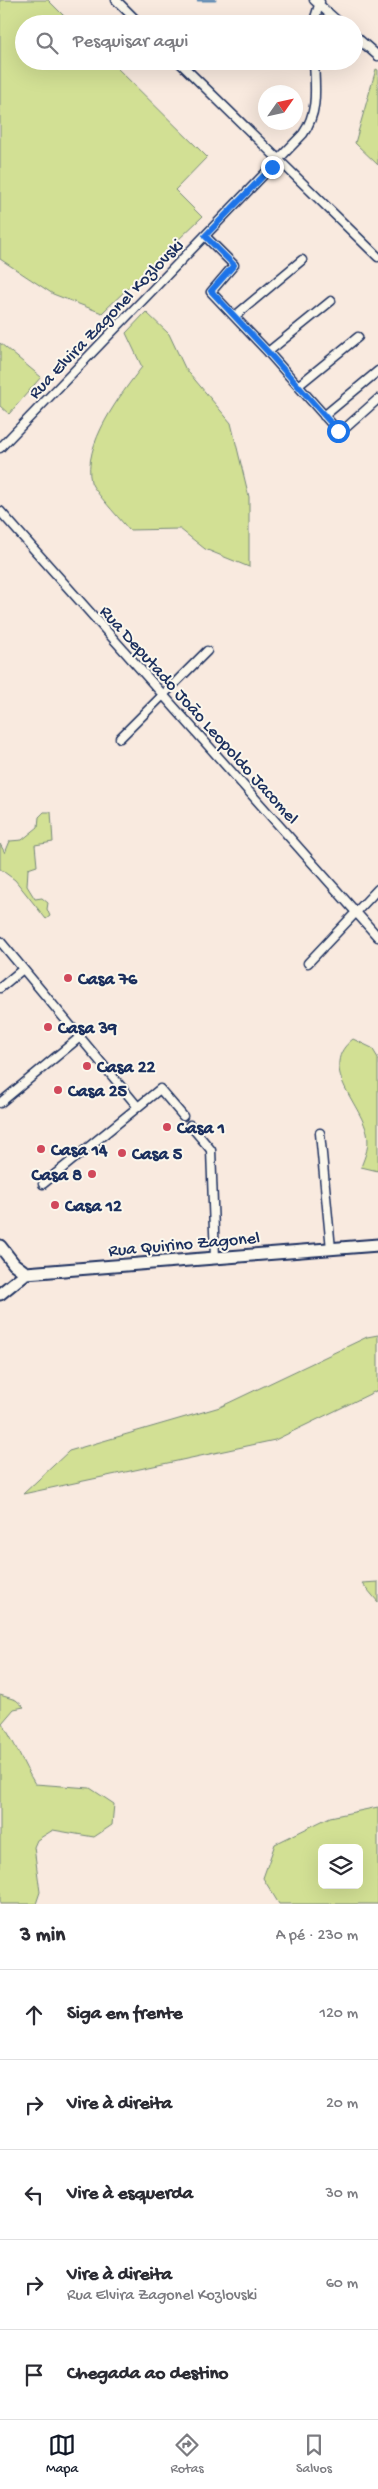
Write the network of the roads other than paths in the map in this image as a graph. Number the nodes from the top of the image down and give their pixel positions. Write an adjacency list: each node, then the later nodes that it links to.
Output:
1 (116, 0): 3 (street)
2 (318, 1): 4 (street); 5 (street)
3 (131, 15)
4 (315, 15)
5 (332, 15)
6 (363, 43): 7 (street)
7 (378, 56)
8 (187, 70): 10 (street)
9 (314, 70): 10 (street, Rua Elvira Zagonel Kozlovski)
10 (278, 160): 11 (street, Rua Elvira Zagonel Kozlovski); 12 (street)
11 (205, 236): 15 (street); 22 (street, Rua Elvira Zagonel Kozlovski)
12 (378, 257)
13 (302, 260): 15 (street)
14 (331, 300): 17 (street)
15 (235, 316): 17 (street)
16 (358, 337): 19 (street)
17 (268, 352): 19 (street)
18 (378, 371): 21 (street)
19 (299, 385): 21 (street)
20 (378, 399): 21 (street)
21 (324, 416)
22 (0, 448)
23 (0, 511): 25 (street, Rua Deputado João Leopoldo Jacomel)
24 (207, 651): 25 (street)
25 (163, 695): 26 (street); 28 (street, Rua Deputado João Leopoldo Jacomel)
26 (120, 738)
27 (378, 889): 28 (street)
28 (356, 912): 29 (street, Rua Deputado João Leopoldo Jacomel); 31 (street)
29 (378, 937)
30 (0, 941): 32 (street)
31 (308, 963)
32 (23, 969): 33 (street); 34 (street)
33 (0, 988)
34 (80, 1037): 35 (street); 36 (street)
35 (0, 1103)
36 (138, 1107): 37 (street); 40 (street)
37 (183, 1116)
38 (190, 1125): 44 (street)
39 (320, 1133): 43 (street)
40 (44, 1184)
41 (378, 1245): 43 (street, Rua Quirino Zagonel)
42 (0, 1246): 45 (street)
43 (331, 1249): 44 (street, Rua Quirino Zagonel)
44 (215, 1258): 45 (street, Rua Quirino Zagonel)
45 (26, 1273): 46 (street)
46 (0, 1294)

